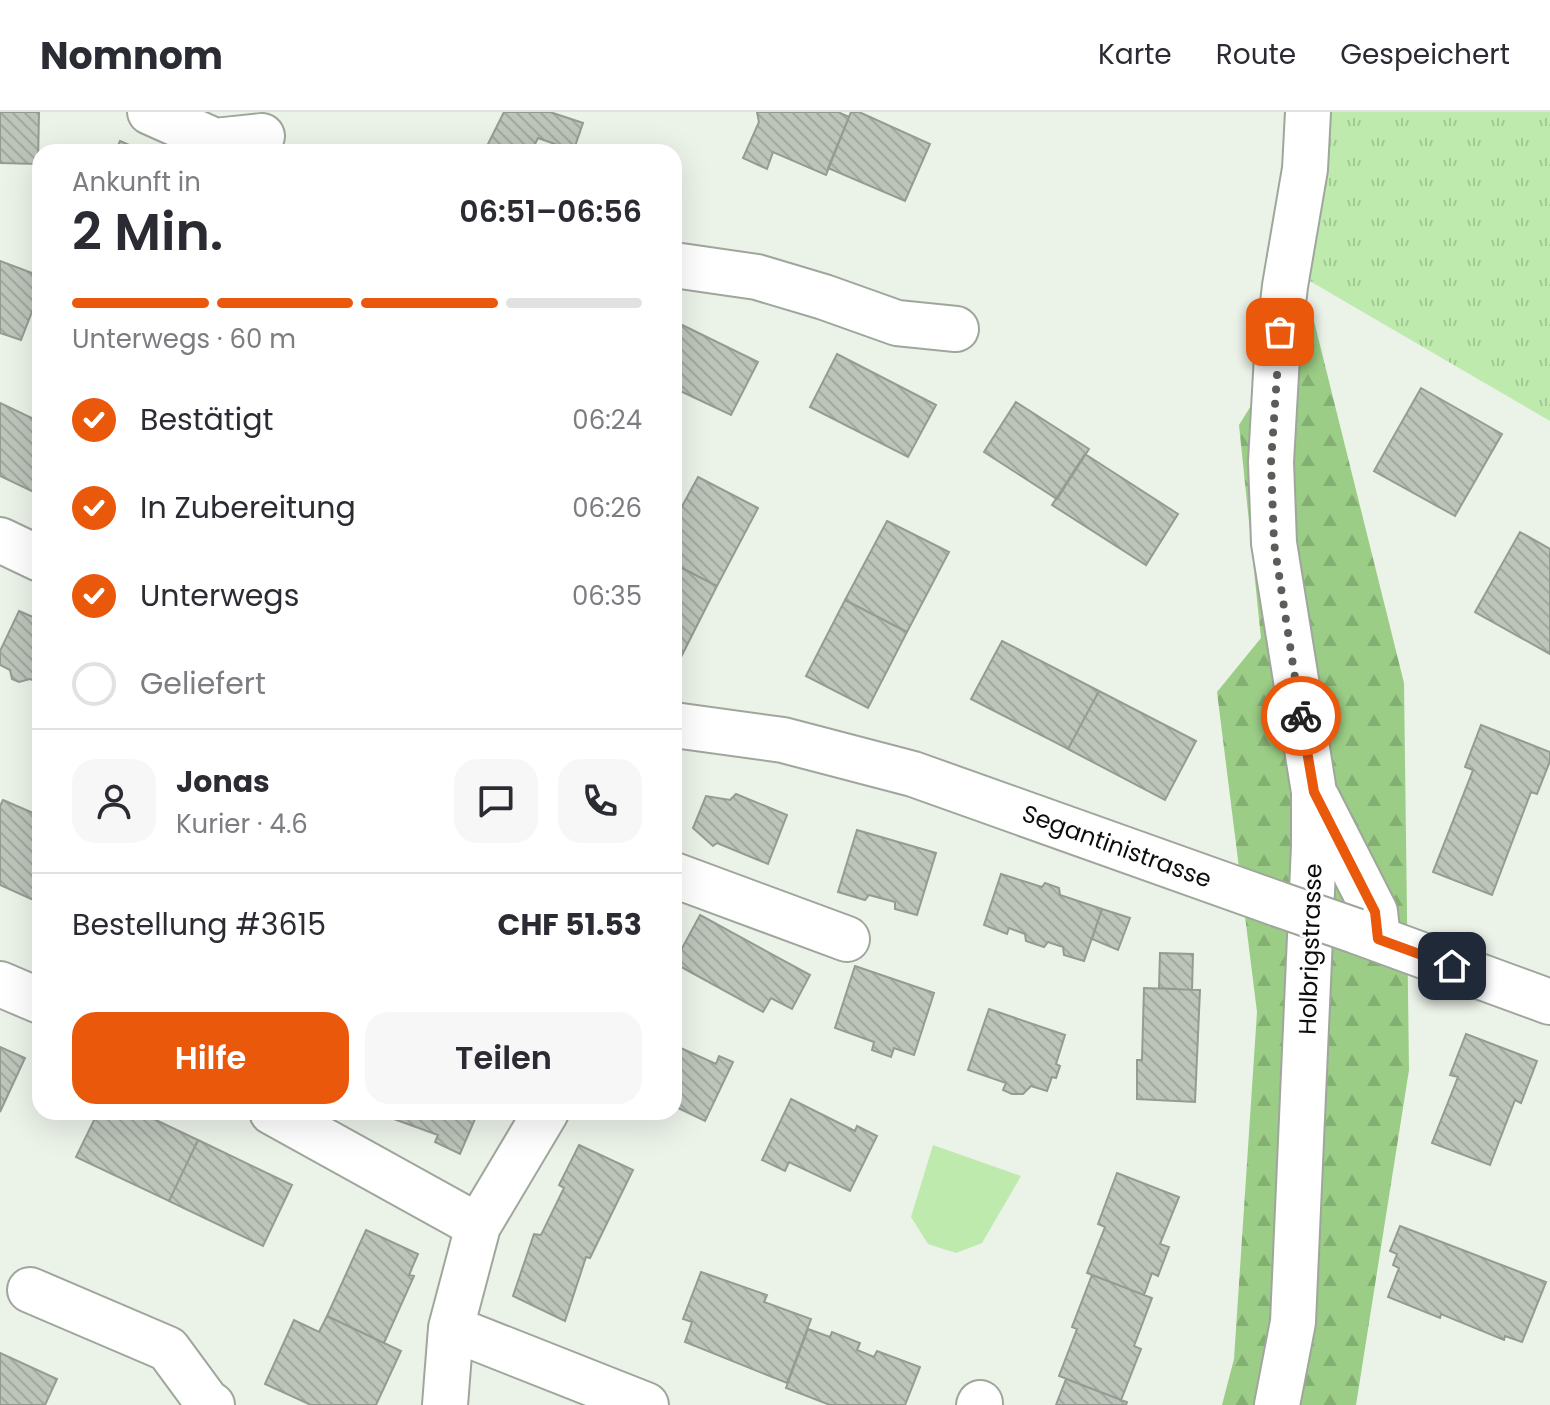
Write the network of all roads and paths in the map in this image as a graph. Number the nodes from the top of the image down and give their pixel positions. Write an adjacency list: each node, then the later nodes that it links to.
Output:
1 (150, 112): 3 (street)
2 (1308, 112): 9 (street, Holbrigstrasse)
3 (262, 133)
4 (682, 266): 5 (street)
5 (956, 329)
6 (0, 540): 7 (street)
7 (32, 555)
8 (682, 726): 11 (street, Segantinistrasse, bridge)
9 (1314, 792): 11 (street); 24 (street, Holbrigstrasse)
10 (682, 878): 12 (street)
11 (1367, 935): 15 (street, Segantinistrasse)
12 (847, 939)
13 (0, 984): 14 (street)
14 (32, 998)
15 (1550, 1002)
16 (286, 1120): 18 (street)
17 (541, 1120): 18 (street)
18 (478, 1226): 20 (street)
19 (30, 1290): 21 (street)
20 (451, 1328): 22 (street); 23 (street)
21 (212, 1405)
22 (445, 1405)
23 (646, 1405)
24 (1277, 1405)

